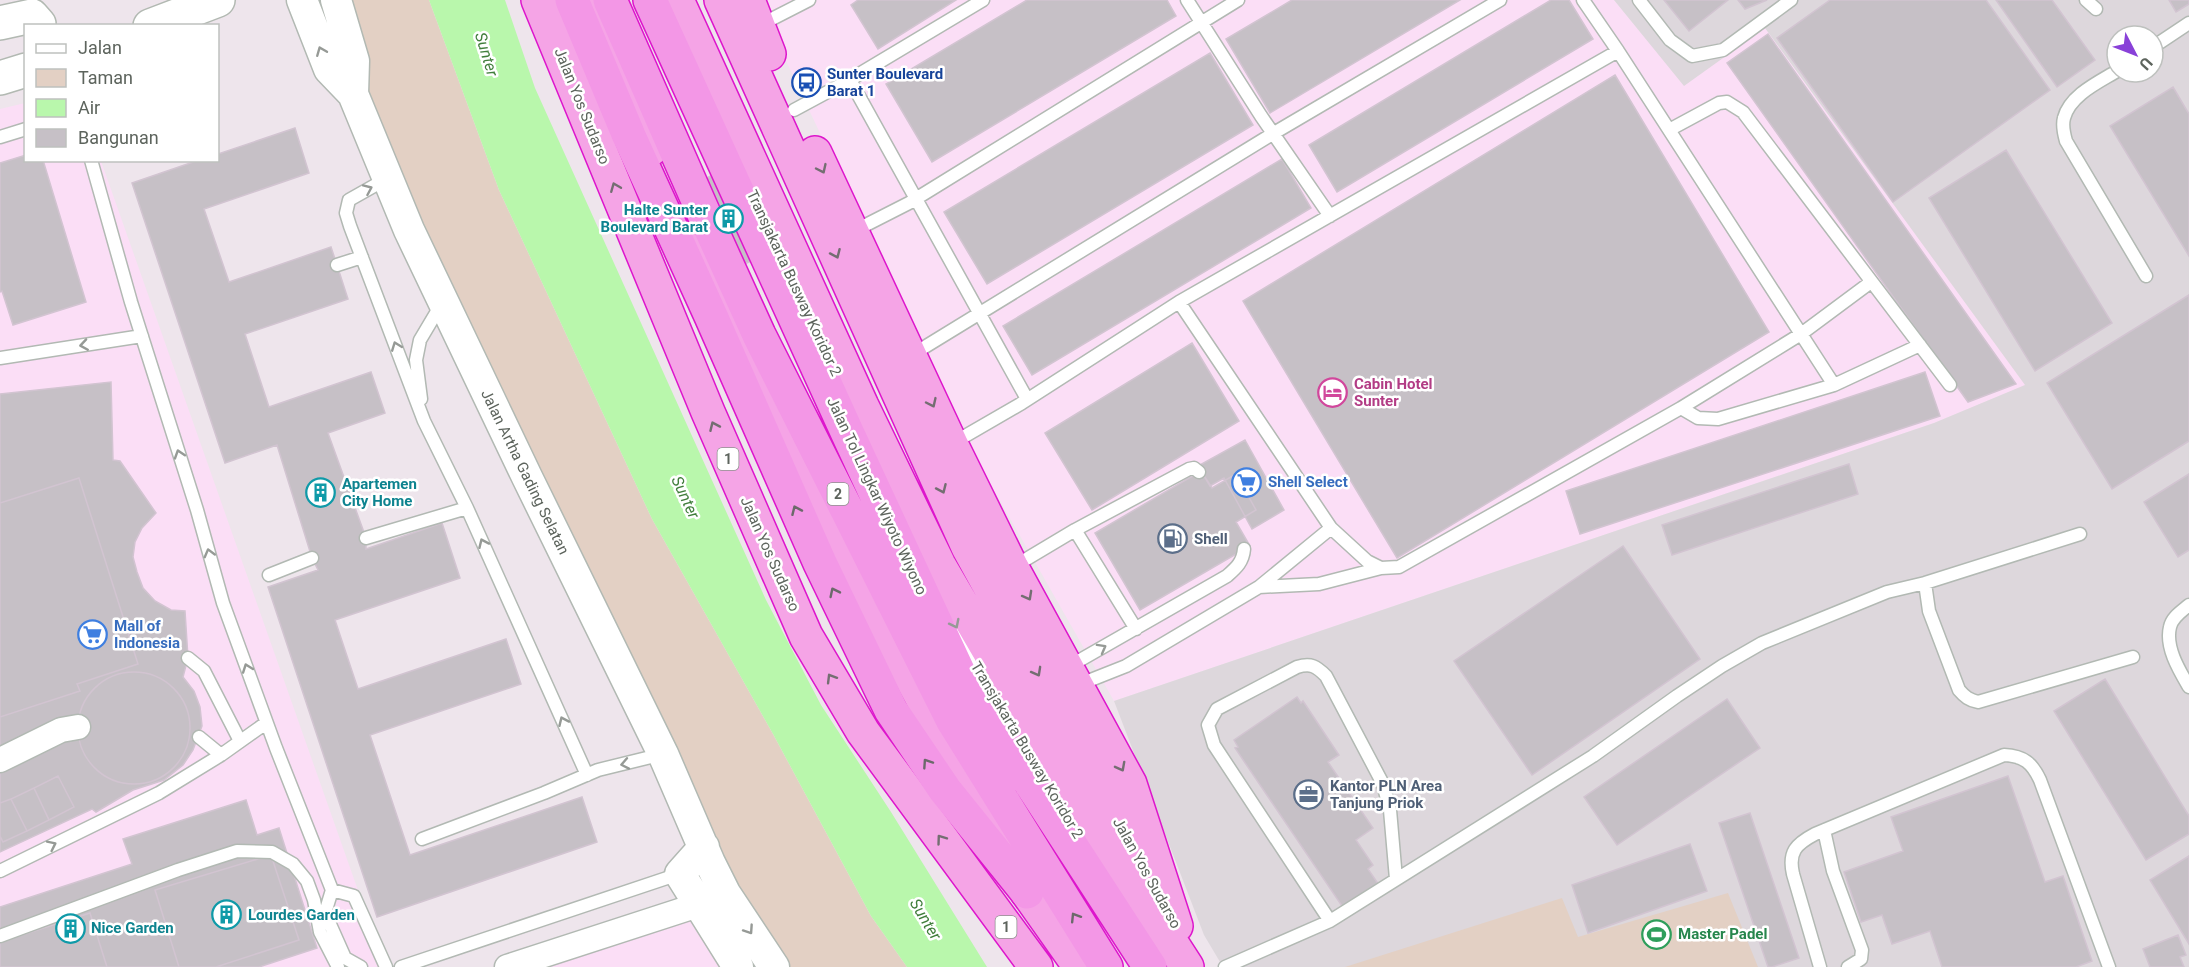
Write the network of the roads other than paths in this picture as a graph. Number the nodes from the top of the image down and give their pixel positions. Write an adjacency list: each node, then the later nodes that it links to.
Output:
1 (218, 0): 27 (main road)
2 (302, 0): 36 (street, Jalan Artha Gading Selatan, one-way to 2)
3 (336, 0): 36 (street, Jalan Artha Gading Selatan)
4 (538, 0): 118 (highway, Jalan Yos Sudarso / 1, one-way to 4)
5 (572, 0): 104 (highway, one-way to 5)
6 (593, 0): 104 (highway)
7 (609, 0): 104 (lane); 120 (highway, Jalan Tol Lingkar Wiyoto Wiyono / 2, one-way to 7)
8 (650, 0): 110 (highway, Jalan Tol Lingkar Wiyoto Wiyono / 2)
9 (664, 0): 74 (lane, Transjakarta Busway Koridor 2)
10 (677, 0): 62 (highway)
11 (721, 0): 108 (highway, Jalan Yos Sudarso, one-way to 108)
12 (809, 0): 22 (lane)
13 (983, 0): 35 (lane)
14 (1187, 0): 23 (lane)
15 (1238, 0): 23 (lane)
16 (1500, 0): 40 (lane)
17 (1583, 0): 31 (lane)
18 (1639, 0): 19 (lane)
19 (1791, 0)
20 (2086, 0): 21 (lane)
21 (2096, 9)
22 (753, 14): 37 (highway)
23 (1202, 21): 40 (lane); 44 (lane)
24 (0, 22): 26 (main road)
25 (2189, 23): 29 (lane)
26 (39, 24)
27 (155, 24)
28 (24, 39): 30 (main road)
29 (2165, 39)
30 (0, 46)
31 (1618, 51): 39 (lane); 45 (lane)
32 (24, 71): 33 (main road)
33 (0, 78)
34 (2105, 78): 49 (lane)
35 (850, 80): 37 (lane); 44 (lane)
36 (353, 94): 43 (street, Jalan Artha Gading Selatan)
37 (794, 110): 46 (highway, one-way to 46)
38 (24, 130): 41 (lane)
39 (1669, 130): 50 (lane); 54 (lane)
40 (1274, 133): 45 (lane); 53 (lane)
41 (0, 137)
42 (92, 162): 55 (lane)
43 (388, 178): 47 (lane, one-way to 43); 51 (street, Jalan Artha Gading Selatan)
44 (912, 201): 46 (lane); 53 (lane)
45 (1330, 216): 52 (lane)
46 (852, 232): 57 (highway)
47 (362, 257): 48 (lane); 64 (lane, one-way to 47)
48 (337, 265)
49 (2146, 276)
50 (1871, 282): 54 (lane); 56 (lane)
51 (443, 301): 64 (lane); 92 (street, Jalan Artha Gading Selatan)
52 (1179, 302): 61 (lane); 68 (lane)
53 (980, 315): 57 (lane); 61 (lane)
54 (1801, 334): 59 (lane); 63 (lane)
55 (142, 336): 58 (lane, one-way to 58); 88 (lane, one-way to 55)
56 (1920, 345): 59 (lane); 60 (lane)
57 (910, 356): 65 (highway, one-way to 65)
58 (0, 358)
59 (1834, 385): 63 (lane)
60 (1950, 385)
61 (1027, 399): 65 (lane)
62 (861, 406): 121 (highway, Jalan Yos Sudarso); 122 (highway)
63 (1681, 408): 76 (lane)
64 (424, 421): 67 (lane)
65 (951, 444): 75 (highway)
66 (1199, 472): 69 (lane)
67 (467, 508): 71 (lane); 96 (lane, one-way to 67)
68 (1331, 528): 76 (lane); 79 (lane)
69 (1075, 530): 75 (lane); 82 (lane)
70 (2080, 534): 78 (lane)
71 (366, 538)
72 (1244, 549): 82 (lane)
73 (312, 558): 77 (lane)
74 (922, 559)
75 (1012, 568): 85 (highway, one-way to 85)
76 (1381, 568): 79 (lane)
77 (269, 575)
78 (1925, 583): 83 (lane); 102 (lane)
79 (1259, 587): 85 (lane)
80 (943, 602): 87 (lane, Transjakarta Busway Koridor 2, one-way to 87)
81 (2189, 605): 86 (lane)
82 (1136, 628): 85 (lane, one-way to 82)
83 (2133, 657)
84 (188, 658): 91 (lane)
85 (1073, 676): 108 (highway, one-way to 108)
86 (2189, 687)
87 (998, 707)
88 (266, 723): 91 (lane); 103 (lane)
89 (78, 727): 95 (street)
90 (199, 736): 93 (lane)
91 (240, 741): 93 (lane)
92 (663, 754): 96 (lane, one-way to 96); 99 (street, Jalan Artha Gading Selatan)
93 (221, 755): 100 (lane, one-way to 93)
94 (1028, 756): 110 (lane, Transjakarta Busway Koridor 2)
95 (0, 760)
96 (587, 775): 98 (lane)
97 (1824, 830): 125 (lane); 126 (lane); 127 (lane)
98 (422, 839)
99 (707, 855): 101 (street); 105 (street, Jalan Artha Gading Selatan)
100 (0, 871)
101 (680, 874): 106 (street); 114 (lane)
102 (1396, 879): 107 (lane); 107 (lane)
103 (332, 890): 112 (lane); 113 (lane)
104 (1027, 892): 119 (highway)
105 (725, 893): 106 (street); 117 (street, Jalan Artha Gading Selatan, one-way to 117)
106 (698, 905): 115 (street); 116 (street)
107 (1330, 921): 124 (lane)
108 (1176, 926): 123 (highway, Jalan Yos Sudarso)
109 (0, 936): 111 (lane)
110 (1149, 954)
111 (338, 967)
112 (361, 967)
113 (386, 967)
114 (401, 967)
115 (507, 967)
116 (738, 967)
117 (774, 967)
118 (1036, 967)
119 (1080, 967)
120 (1106, 967)
121 (1173, 967)
122 (1187, 967)
123 (1200, 967)
124 (1225, 967)
125 (1820, 967)
126 (1848, 967)
127 (2109, 967)

